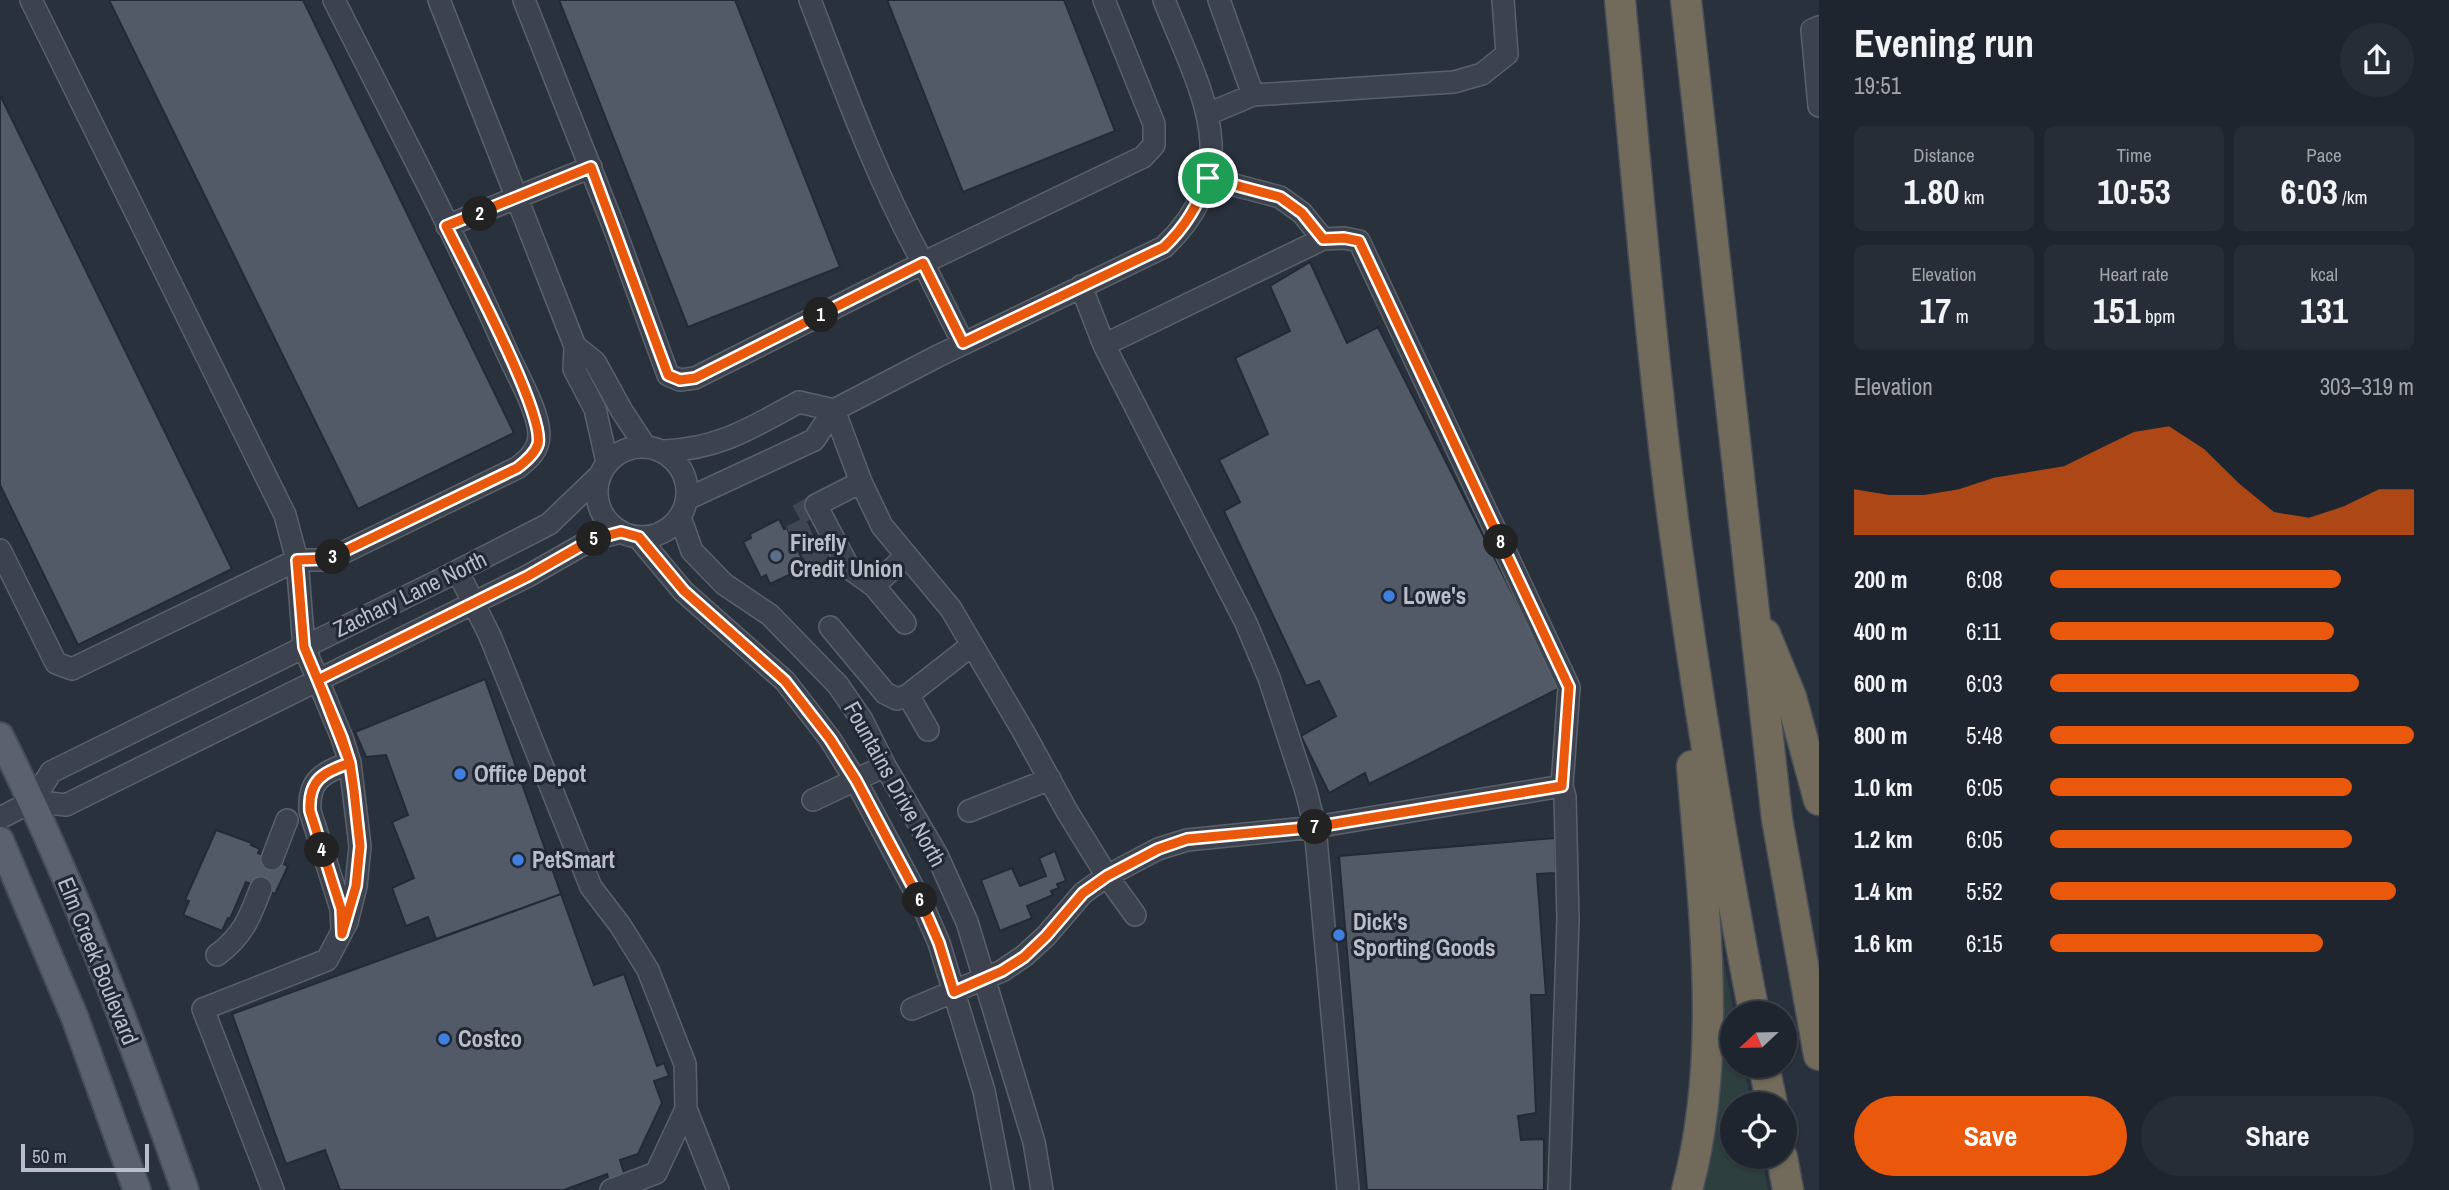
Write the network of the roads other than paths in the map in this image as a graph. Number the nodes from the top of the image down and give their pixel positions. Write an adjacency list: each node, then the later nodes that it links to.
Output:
1 (31, 0): 35 (street)
2 (334, 0): 19 (street)
3 (439, 0): 18 (street)
4 (524, 0): 16 (street)
5 (810, 0): 21 (street)
6 (1104, 0): 21 (street)
7 (1164, 0): 15 (street)
8 (1219, 0): 13 (street)
9 (1503, 0): 13 (street)
10 (1620, 0): 31 (highway)
11 (1686, 0): 38 (highway)
12 (1819, 27): 14 (street)
13 (1253, 95): 15 (street)
14 (1819, 106)
15 (1208, 114): 17 (street)
16 (591, 167): 18 (street); 21 (street)
17 (1208, 178): 20 (street); 22 (street)
18 (517, 198): 19 (street); 25 (street)
19 (446, 226): 35 (street)
20 (1323, 239): 24 (street); 52 (street)
21 (923, 263): 23 (street)
22 (1081, 286): 23 (street); 24 (street)
23 (963, 343): 26 (street)
24 (1104, 345): 59 (street)
25 (575, 346): 27 (street); 28 (street)
26 (834, 410): 27 (street); 29 (street); 30 (street)
27 (654, 448): 28 (street); 30 (street)
28 (603, 469): 32 (street); 36 (street, Zachary Lane North)
29 (861, 482): 34 (street); 37 (street)
30 (684, 508): 32 (street); 49 (street, Fountains Drive North)
31 (1674, 525): 69 (highway); 83 (highway)
32 (630, 535): 39 (street, Zachary Lane North); 51 (street, Fountains Drive North)
33 (0, 551): 35 (street)
34 (906, 555): 37 (street); 42 (street)
35 (297, 560): 43 (street)
36 (458, 572): 39 (street); 43 (street, Zachary Lane North)
37 (874, 586): 40 (street)
38 (1751, 600): 54 (highway); 71 (highway)
39 (472, 603): 44 (street, Zachary Lane North); 72 (street)
40 (905, 622)
41 (830, 627): 45 (street)
42 (972, 645): 45 (street); 50 (street)
43 (304, 647): 44 (street); 55 (street, Zachary Lane North)
44 (318, 680): 48 (street); 55 (street, Zachary Lane North)
45 (908, 695): 46 (street)
46 (928, 730)
47 (0, 736): 55 (main road, Elm Creek Boulevard)
48 (350, 763): 65 (street); 65 (street)
49 (885, 765): 51 (street); 67 (street, Fountains Drive North)
50 (1050, 779): 56 (street); 62 (street)
51 (856, 780): 53 (street); 68 (street, Fountains Drive North)
52 (1562, 786): 59 (street); 82 (street)
53 (813, 800)
54 (1819, 800)
55 (33, 802): 57 (street, Zachary Lane North); 75 (main road, Elm Creek Boulevard)
56 (969, 811)
57 (0, 818)
58 (287, 820): 61 (street)
59 (1315, 827): 62 (street); 81 (street)
60 (0, 840): 74 (main road, Elm Creek Boulevard)
61 (272, 859)
62 (1107, 876): 64 (street); 67 (street)
63 (261, 888): 66 (street)
64 (1135, 915)
65 (342, 934): 76 (street)
66 (217, 954)
67 (984, 980): 68 (street); 80 (street, Fountains Drive North)
68 (954, 992): 70 (street); 79 (street, Fountains Drive North)
69 (1752, 1001)
70 (912, 1009)
71 (1819, 1055)
72 (686, 1109): 77 (street); 78 (street)
73 (1784, 1169): 84 (highway)
74 (137, 1190)
75 (185, 1190)
76 (273, 1190)
77 (611, 1190)
78 (718, 1190)
79 (1003, 1190)
80 (1042, 1190)
81 (1348, 1190)
82 (1559, 1190)
83 (1687, 1190)
84 (1788, 1190)

